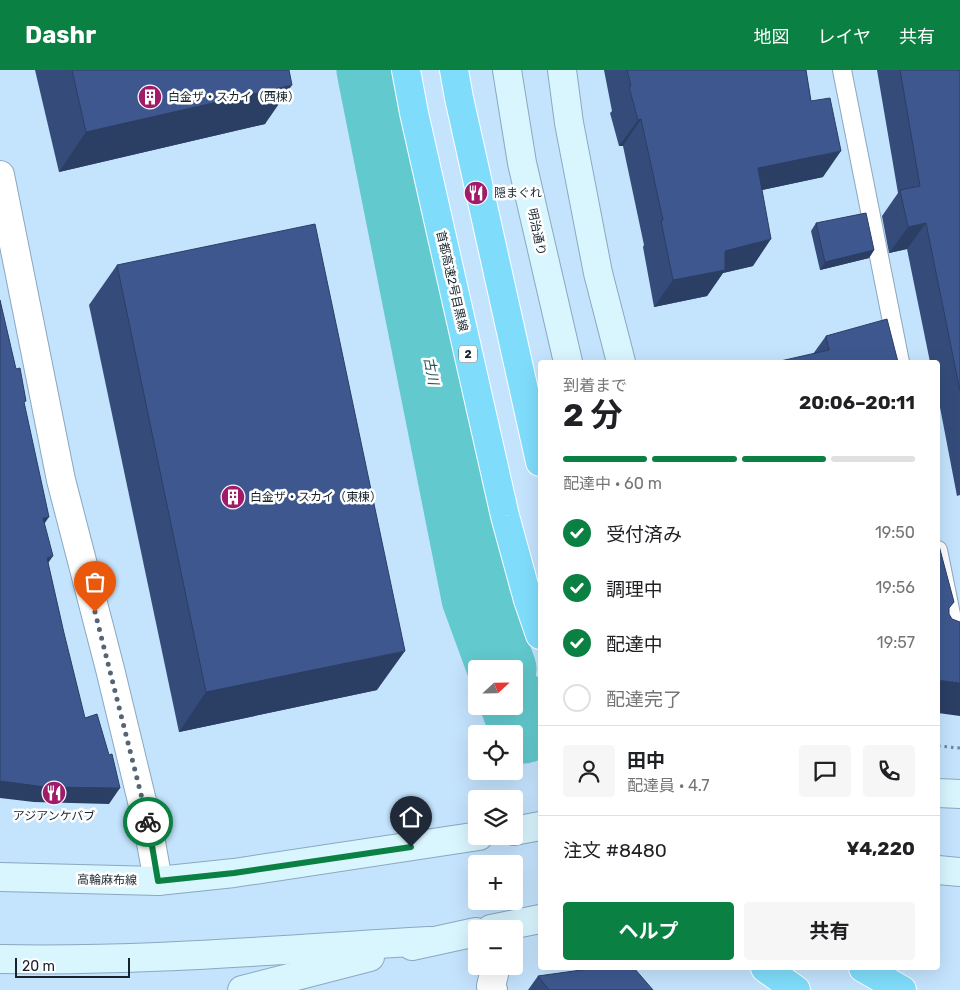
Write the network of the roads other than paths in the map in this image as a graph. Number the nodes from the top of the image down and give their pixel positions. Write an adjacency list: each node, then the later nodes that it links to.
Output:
1 (406, 70): 12 (highway, 首都高速2号目黒線 / 2)
2 (454, 70): 10 (highway)
3 (506, 70): 7 (main road, 明治通り)
4 (562, 70): 8 (main road)
5 (842, 70): 9 (lane)
6 (0, 175): 24 (street)
7 (568, 360)
8 (620, 360)
9 (900, 360)
10 (538, 453)
11 (940, 559): 13 (lane)
12 (538, 629)
13 (957, 636): 14 (lane); 15 (lane)
14 (940, 641)
15 (960, 659)
16 (940, 793): 17 (main road)
17 (960, 794)
18 (538, 826): 19 (main road)
19 (523, 829)
20 (468, 838): 24 (main road, 高輪麻布線)
21 (940, 870): 22 (main road)
22 (960, 872)
23 (0, 878): 24 (main road, 高輪麻布線)
24 (158, 881)
25 (538, 919): 26 (main road)
26 (523, 922)
27 (468, 934): 28 (main road)
28 (428, 941): 29 (main road); 33 (main road)
29 (0, 959)
30 (768, 970): 35 (highway)
31 (867, 970): 36 (highway)
32 (494, 975): 34 (street)
33 (242, 990)
34 (493, 990)
35 (796, 990)
36 (902, 990)

